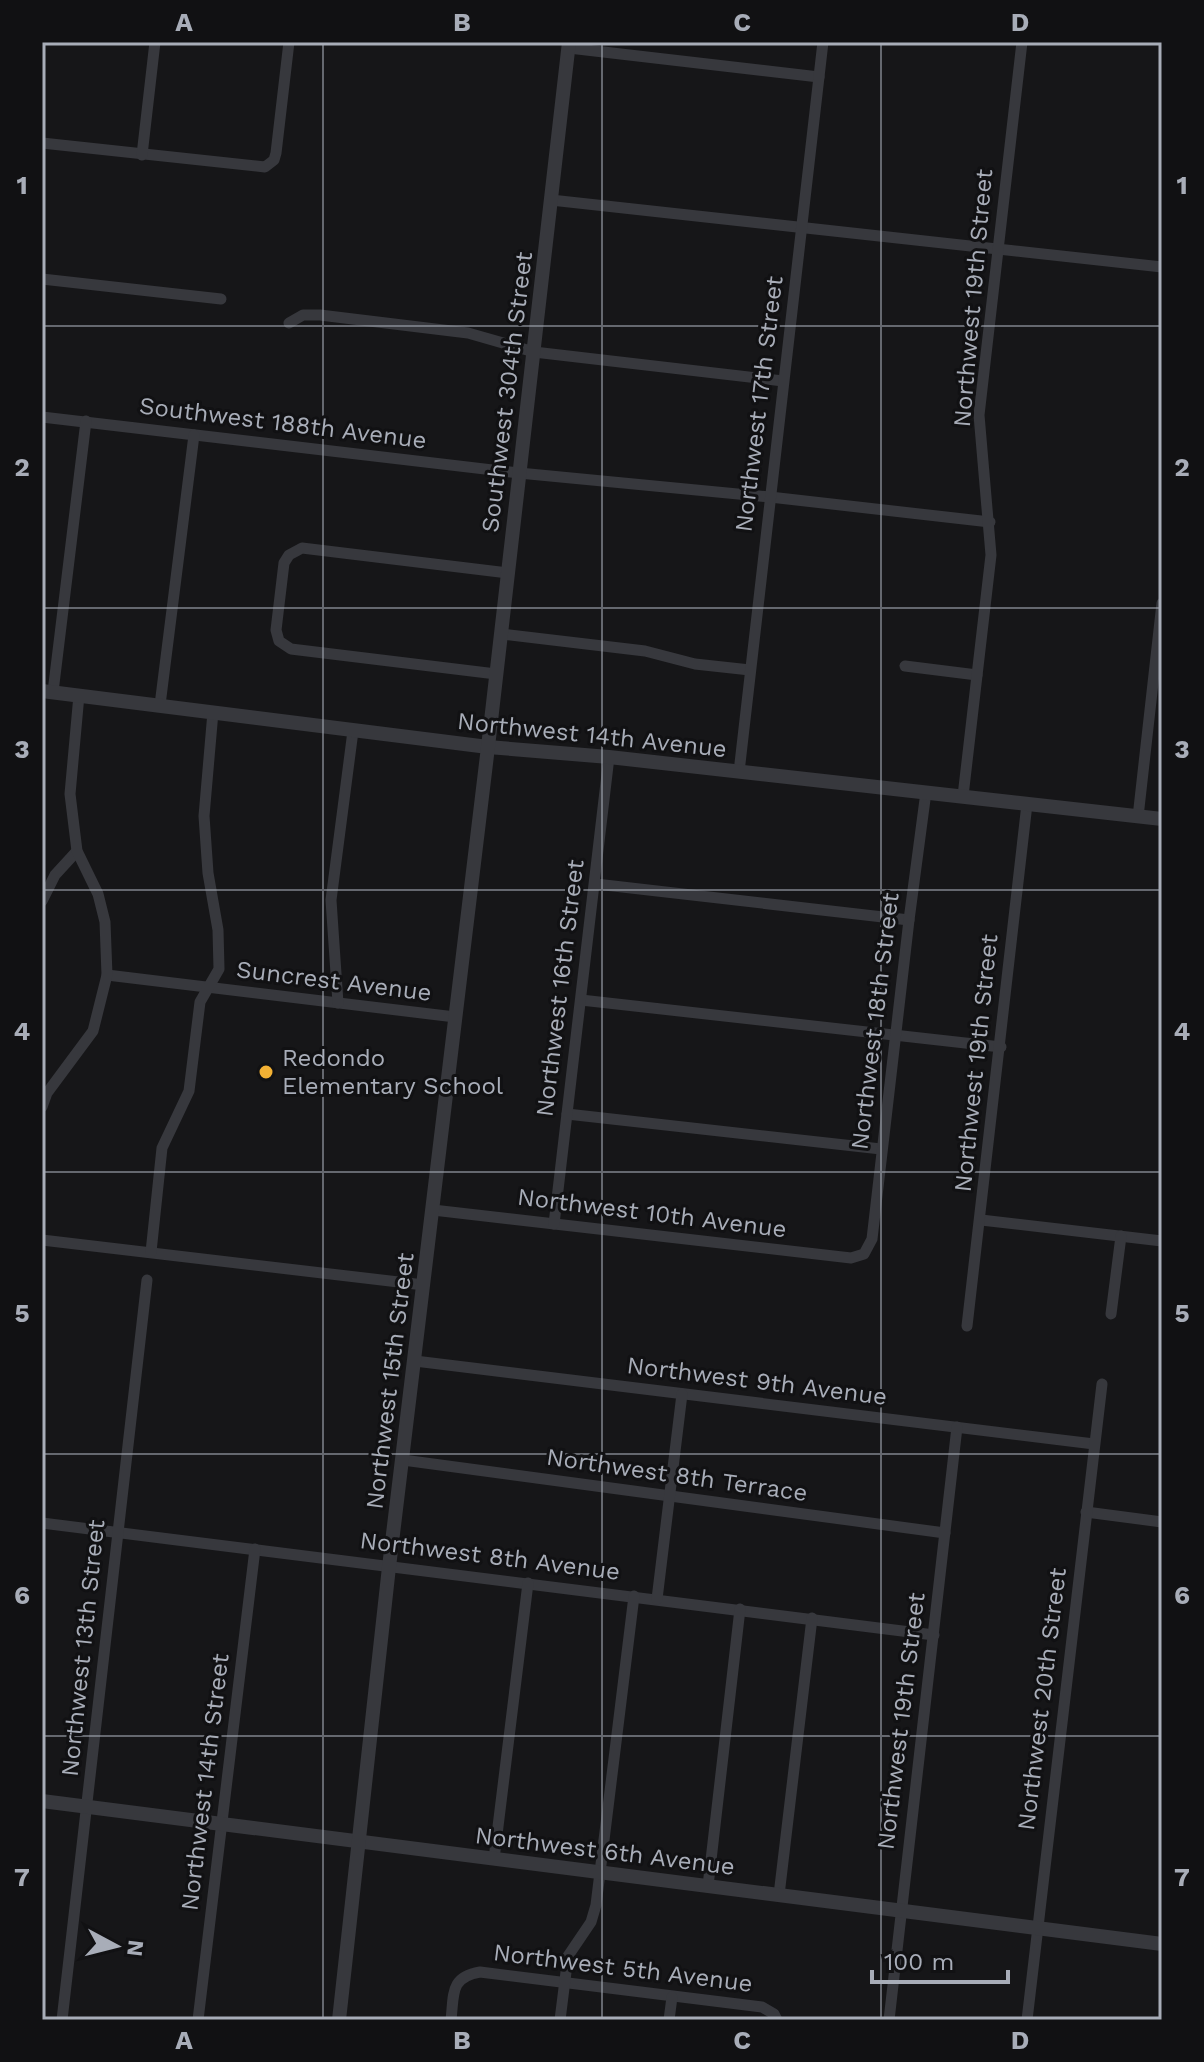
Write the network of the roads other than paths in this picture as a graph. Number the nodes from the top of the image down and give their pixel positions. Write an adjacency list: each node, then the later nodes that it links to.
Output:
1 (155, 42): 8 (street)
2 (289, 42): 8 (street)
3 (823, 42): 6 (street, Northwest 17th Street)
4 (1022, 42): 11 (street, Northwest 19th Street)
5 (569, 45): 6 (street); 9 (street, Southwest 304th Street)
6 (819, 77): 10 (street, Northwest 17th Street)
7 (42, 143): 8 (street)
8 (142, 155)
9 (551, 200): 10 (street); 16 (street, Southwest 304th Street)
10 (802, 228): 11 (street); 17 (street, Northwest 17th Street)
11 (998, 250): 12 (street); 23 (street, Northwest 19th Street)
12 (1162, 267)
13 (42, 279): 14 (street)
14 (221, 299)
15 (289, 323): 16 (street)
16 (534, 352): 17 (street); 21 (street, Southwest 304th Street)
17 (783, 381): 22 (street, Northwest 17th Street)
18 (42, 417): 19 (street, Southwest 188th Avenue)
19 (86, 421): 20 (street, Southwest 188th Avenue); 31 (street)
20 (194, 435): 21 (street, Southwest 188th Avenue); 33 (street)
21 (519, 473): 22 (street, Southwest 188th Avenue); 24 (street, Southwest 304th Street)
22 (770, 497): 23 (street, Southwest 188th Avenue); 28 (street, Northwest 17th Street)
23 (990, 522): 30 (street, Northwest 19th Street)
24 (508, 573): 26 (street, Southwest 304th Street); 29 (street)
25 (1162, 603): 42 (street)
26 (501, 634): 28 (street); 29 (street, Southwest 304th Street)
27 (905, 666): 30 (street)
28 (750, 670): 38 (street, Northwest 17th Street)
29 (496, 674): 36 (street, Southwest 304th Street)
30 (977, 675): 40 (street, Northwest 19th Street)
31 (48, 692): 32 (street, Northwest 14th Avenue)
32 (79, 695): 33 (street, Northwest 14th Avenue); 44 (street)
33 (160, 705): 34 (street, Northwest 14th Avenue)
34 (213, 712): 35 (street, Northwest 14th Avenue); 49 (street)
35 (353, 731): 36 (street, Northwest 14th Avenue); 51 (street)
36 (488, 747): 37 (street, Northwest 14th Avenue); 52 (street, Northwest 15th Street)
37 (609, 757): 38 (street, Northwest 14th Avenue); 45 (street, Northwest 16th Street)
38 (739, 772): 39 (street, Northwest 14th Avenue)
39 (926, 792): 40 (street, Northwest 14th Avenue); 47 (street, Northwest 18th Street)
40 (963, 796): 41 (street, Northwest 14th Avenue)
41 (1027, 804): 42 (street, Northwest 14th Avenue); 54 (street, Northwest 19th Street)
42 (1138, 817): 43 (street, Northwest 14th Avenue)
43 (1162, 819)
44 (77, 851): 46 (street); 48 (street)
45 (596, 884): 47 (street); 50 (street, Northwest 16th Street)
46 (42, 901)
47 (909, 920): 53 (street, Northwest 18th Street)
48 (107, 975): 49 (street, Suncrest Avenue); 56 (street)
49 (209, 988): 51 (street, Suncrest Avenue); 66 (street)
50 (581, 1000): 53 (street); 58 (street, Northwest 16th Street)
51 (338, 1003): 52 (street, Suncrest Avenue)
52 (455, 1017): 60 (street, Northwest 15th Street)
53 (896, 1035): 54 (street); 59 (street, Northwest 18th Street)
54 (1001, 1047): 61 (street, Northwest 19th Street)
55 (42, 1081): 56 (street)
56 (47, 1093): 57 (street)
57 (42, 1107)
58 (567, 1114): 59 (street); 62 (street, Northwest 16th Street)
59 (881, 1149): 67 (street, Northwest 18th Street)
60 (433, 1210): 62 (street, Northwest 10th Avenue); 69 (street, Northwest 15th Street)
61 (981, 1220): 63 (street); 71 (street, Northwest 19th Street)
62 (554, 1224): 67 (street, Northwest 10th Avenue)
63 (1121, 1236): 65 (street); 70 (street)
64 (42, 1240): 66 (street)
65 (1162, 1241)
66 (151, 1252): 69 (street)
67 (864, 1254)
68 (147, 1280): 82 (street, Northwest 13th Street)
69 (424, 1285): 72 (street, Northwest 15th Street)
70 (1111, 1314)
71 (967, 1326)
72 (415, 1361): 74 (street, Northwest 9th Avenue); 77 (street, Northwest 15th Street)
73 (1102, 1384): 76 (street, Northwest 20th Street)
74 (682, 1394): 75 (street, Northwest 9th Avenue); 78 (street)
75 (957, 1427): 76 (street, Northwest 9th Avenue); 83 (street, Northwest 19th Street)
76 (1094, 1444): 79 (street, Northwest 20th Street)
77 (403, 1460): 78 (street, Northwest 8th Terrace); 85 (street, Northwest 15th Street)
78 (669, 1496): 83 (street, Northwest 8th Terrace); 88 (street)
79 (1086, 1512): 80 (street); 101 (street, Northwest 20th Street)
80 (1162, 1522)
81 (42, 1523): 82 (street, Northwest 8th Avenue)
82 (118, 1532): 84 (street, Northwest 8th Avenue); 93 (street, Northwest 13th Street)
83 (945, 1533): 91 (street, Northwest 19th Street)
84 (255, 1549): 85 (street, Northwest 8th Avenue); 94 (street, Northwest 14th Street)
85 (389, 1567): 86 (street, Northwest 8th Avenue); 95 (street, Northwest 15th Street)
86 (528, 1583): 87 (street, Northwest 8th Avenue); 96 (street)
87 (634, 1596): 88 (street, Northwest 8th Avenue); 97 (street)
88 (657, 1599): 89 (street, Northwest 8th Avenue)
89 (740, 1609): 90 (street, Northwest 8th Avenue); 98 (street)
90 (812, 1618): 91 (street, Northwest 8th Avenue); 99 (street)
91 (934, 1635): 100 (street, Northwest 19th Street)
92 (42, 1801): 93 (street, Northwest 6th Avenue)
93 (87, 1807): 94 (street, Northwest 6th Avenue); 106 (street, Northwest 13th Street)
94 (222, 1824): 95 (street, Northwest 6th Avenue); 107 (street, Northwest 14th Street)
95 (360, 1842): 96 (street, Northwest 6th Avenue); 108 (street, Northwest 15th Street)
96 (494, 1859): 97 (street, Northwest 6th Avenue)
97 (601, 1873): 98 (street, Northwest 6th Avenue); 103 (street)
98 (708, 1886): 99 (street, Northwest 6th Avenue)
99 (779, 1895): 100 (street, Northwest 6th Avenue)
100 (901, 1910): 101 (street, Northwest 6th Avenue); 112 (street, Northwest 19th Street)
101 (1038, 1929): 102 (street, Northwest 6th Avenue); 113 (street, Northwest 20th Street)
102 (1162, 1944)
103 (564, 1983): 104 (street, Northwest 5th Avenue); 109 (street, Northwest 5th Avenue); 110 (street)
104 (672, 1997): 105 (street, Northwest 5th Avenue); 111 (street)
105 (776, 2017)
106 (62, 2020)
107 (198, 2020)
108 (339, 2020)
109 (451, 2020)
110 (560, 2020)
111 (669, 2020)
112 (889, 2020)
113 (1027, 2020)

